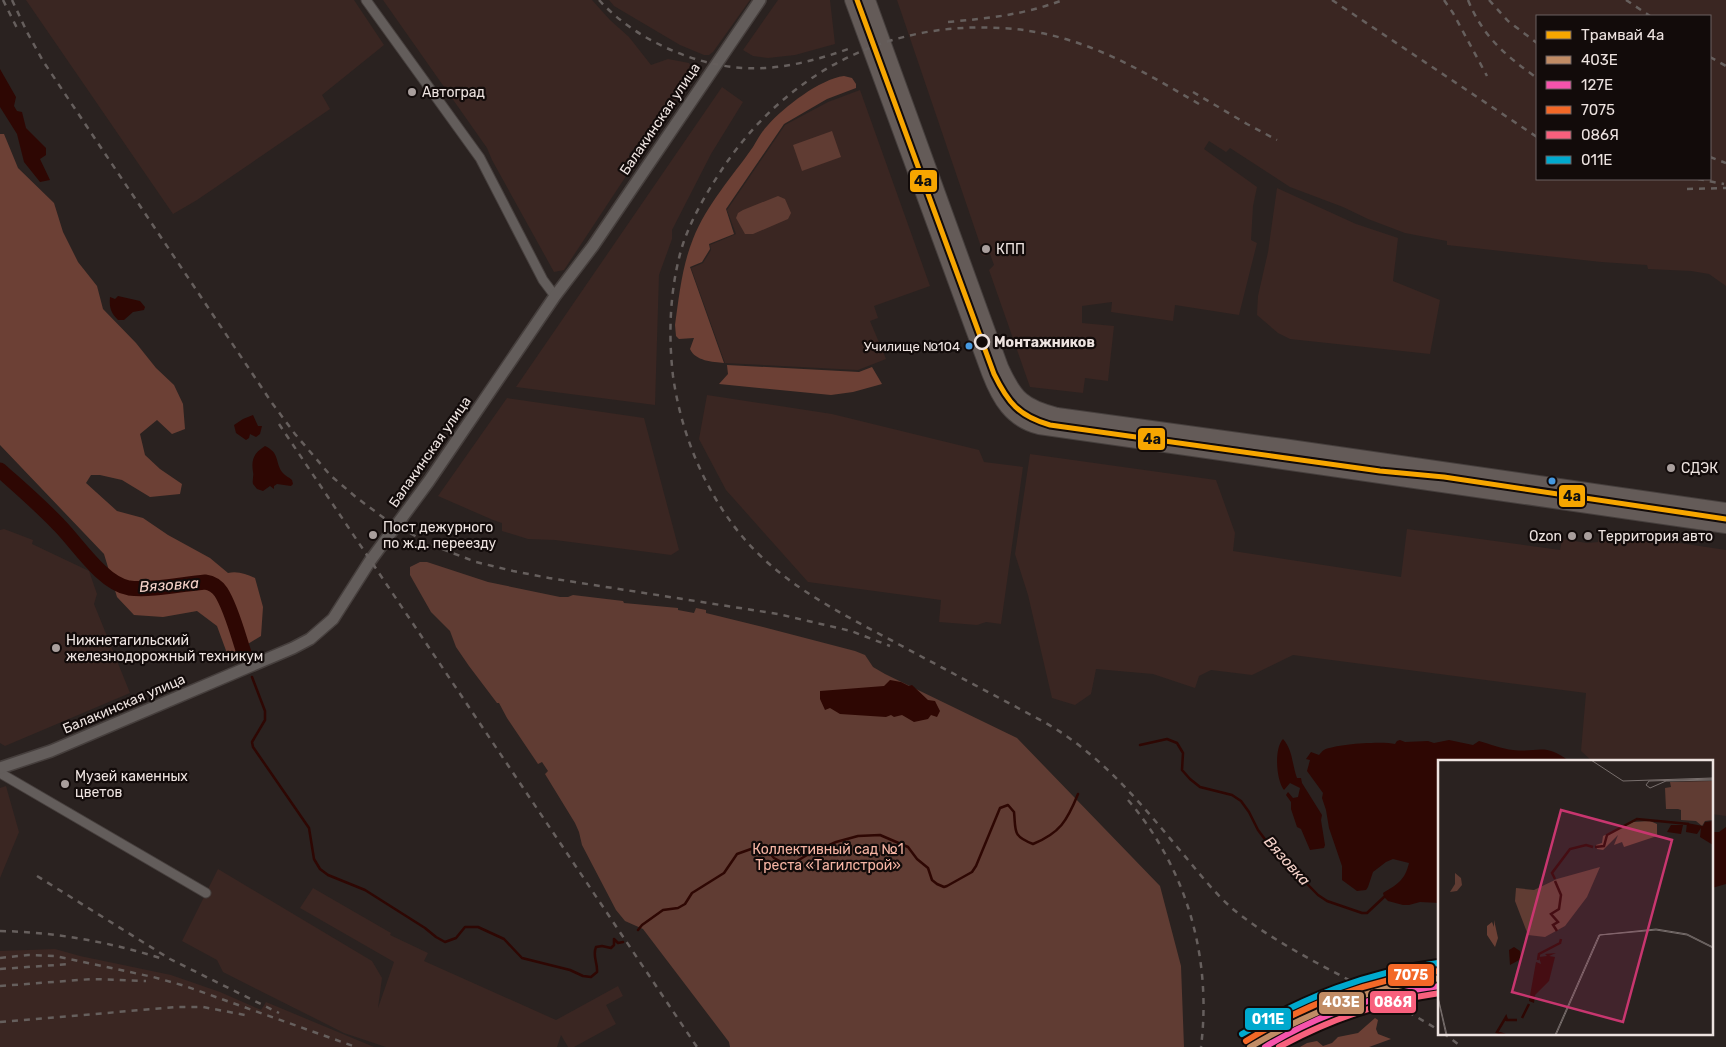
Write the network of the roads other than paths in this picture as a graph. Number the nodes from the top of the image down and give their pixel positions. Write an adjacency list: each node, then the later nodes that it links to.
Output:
1 (366, 0): 5 (street)
2 (760, 0): 5 (street, Балакинская улица)
3 (852, 0): 7 (main road)
4 (868, 0): 6 (main road)
5 (555, 296): 8 (street, Балакинская улица)
6 (1726, 510)
7 (1726, 526)
8 (0, 768)
9 (0, 773): 10 (street)
10 (206, 893)

